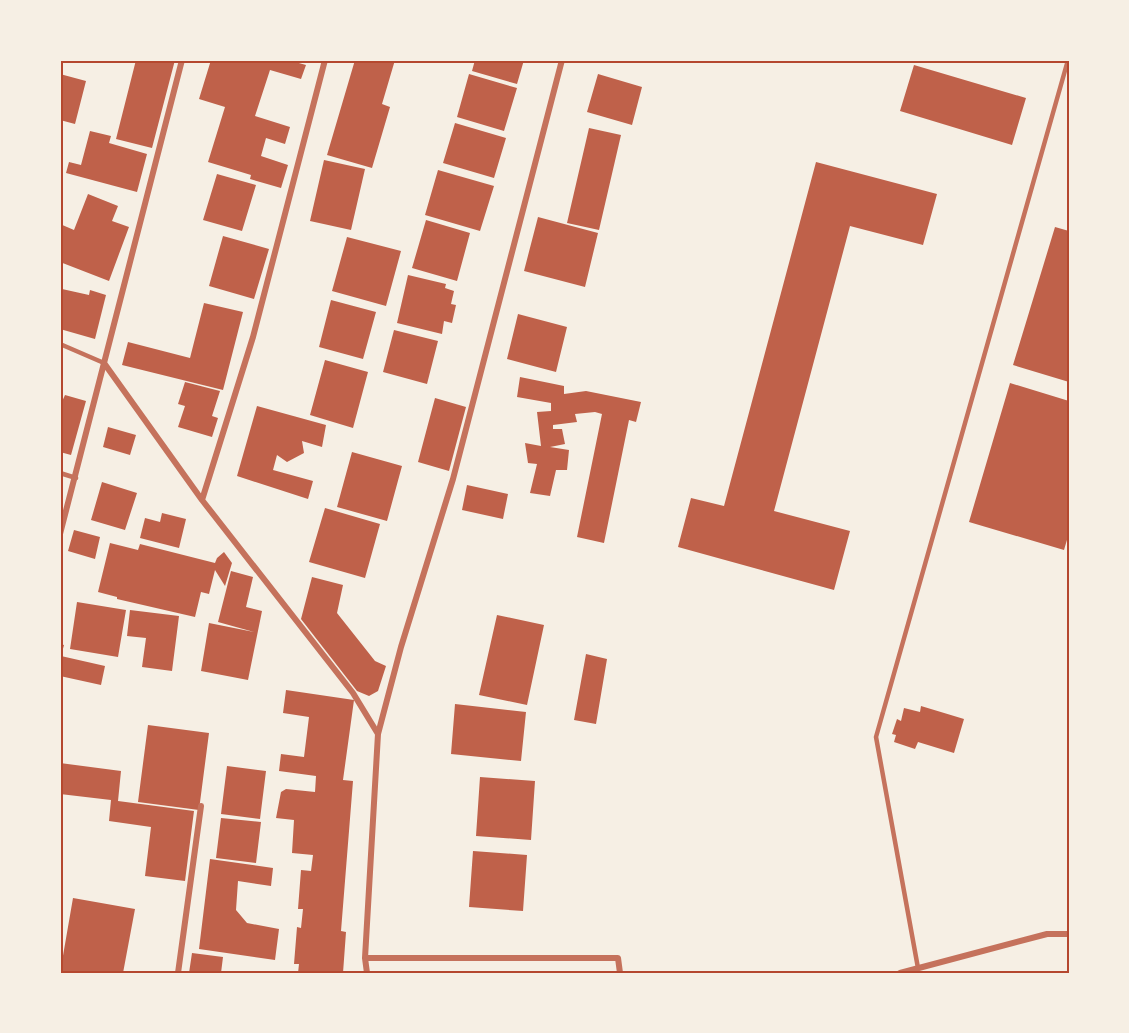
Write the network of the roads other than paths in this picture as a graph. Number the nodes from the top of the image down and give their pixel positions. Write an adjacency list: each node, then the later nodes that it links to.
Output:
1 (182, 60): 6 (street)
2 (325, 60): 9 (street)
3 (561, 60): 11 (street)
4 (1068, 60): 15 (lane)
5 (60, 344): 6 (lane)
6 (104, 363): 8 (street); 9 (street)
7 (60, 473): 8 (lane)
8 (76, 477): 10 (street)
9 (202, 500): 11 (street)
10 (60, 534)
11 (378, 734): 14 (street)
12 (201, 806): 16 (street)
13 (1069, 934): 15 (street)
14 (365, 958): 17 (street); 18 (street)
15 (918, 968): 19 (street)
16 (178, 973)
17 (367, 973)
18 (620, 973)
19 (900, 973)

